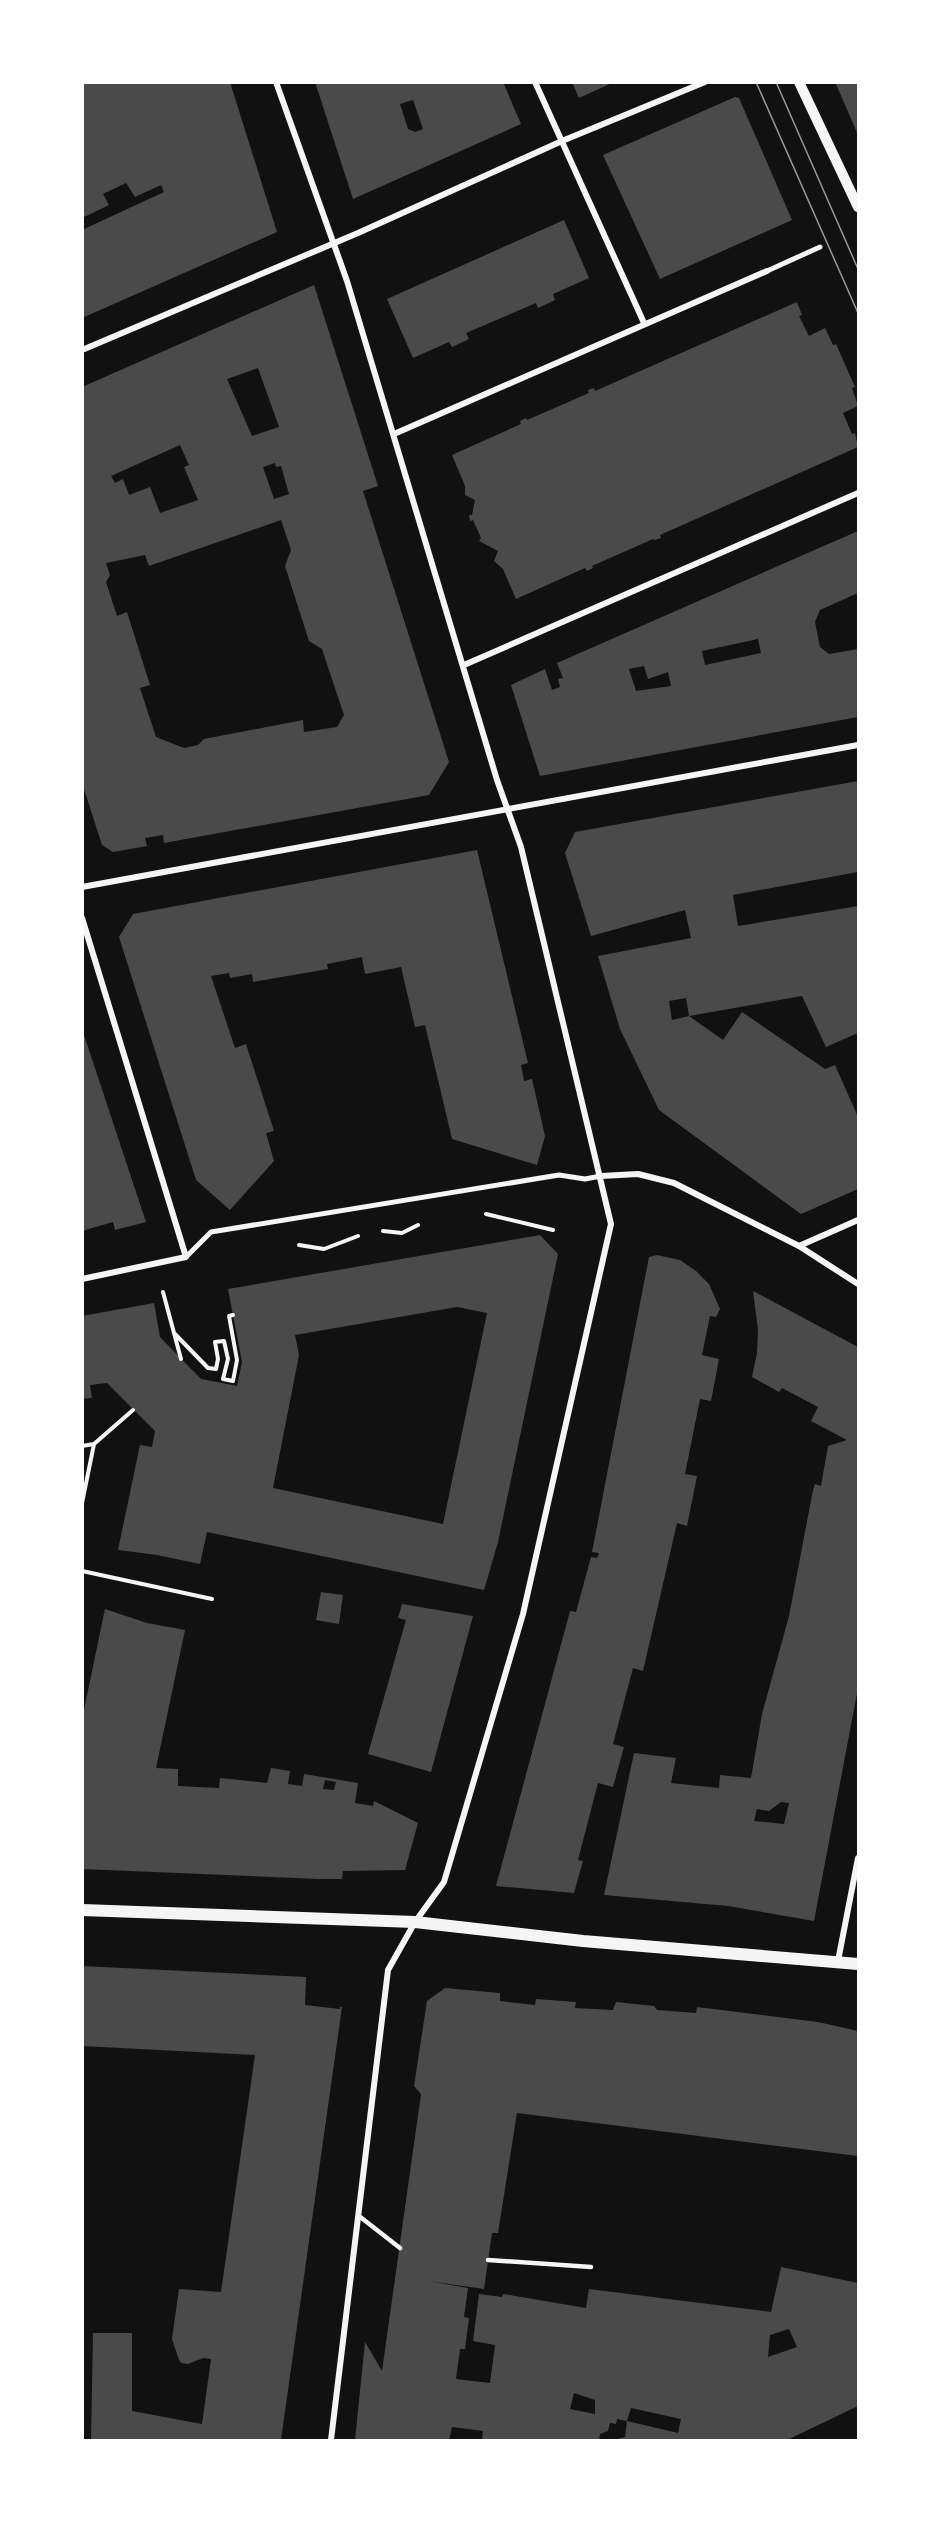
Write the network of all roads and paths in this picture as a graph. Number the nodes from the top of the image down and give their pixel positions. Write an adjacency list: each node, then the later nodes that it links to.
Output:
1 (276, 82): 7 (street)
2 (535, 82): 5 (street)
3 (705, 82): 5 (street)
4 (799, 82): 6 (street)
5 (562, 141): 7 (street); 10 (street)
6 (858, 207)
7 (334, 243): 11 (street); 12 (street)
8 (819, 247): 9 (street)
9 (767, 271): 10 (street)
10 (644, 323): 12 (street)
11 (82, 350)
12 (394, 435): 14 (street)
13 (858, 493): 14 (street)
14 (464, 665): 16 (street)
15 (858, 745): 16 (street)
16 (507, 807): 17 (street); 19 (street)
17 (82, 887)
18 (82, 918): 28 (street)
19 (601, 1176): 27 (street); 28 (street); 43 (street)
20 (482, 1213): 23 (path)
21 (858, 1220): 27 (street)
22 (422, 1223): 24 (path)
23 (553, 1230)
24 (378, 1231)
25 (361, 1235): 26 (path)
26 (297, 1244)
27 (799, 1246): 30 (street)
28 (186, 1257): 29 (street)
29 (82, 1279)
30 (858, 1284)
31 (163, 1292): 33 (path)
32 (233, 1315): 33 (path)
33 (175, 1334): 34 (path)
34 (181, 1359)
35 (134, 1410): 36 (path)
36 (93, 1444): 37 (path); 38 (path)
37 (82, 1446)
38 (82, 1503)
39 (82, 1571): 40 (path)
40 (212, 1599)
41 (858, 1858): 44 (street)
42 (82, 1910): 43 (main road)
43 (415, 1922): 44 (main road); 46 (street)
44 (838, 1961): 45 (main road)
45 (858, 1964)
46 (359, 2216): 47 (lane); 50 (street)
47 (400, 2248)
48 (488, 2260): 49 (lane)
49 (591, 2267)
50 (331, 2440)

